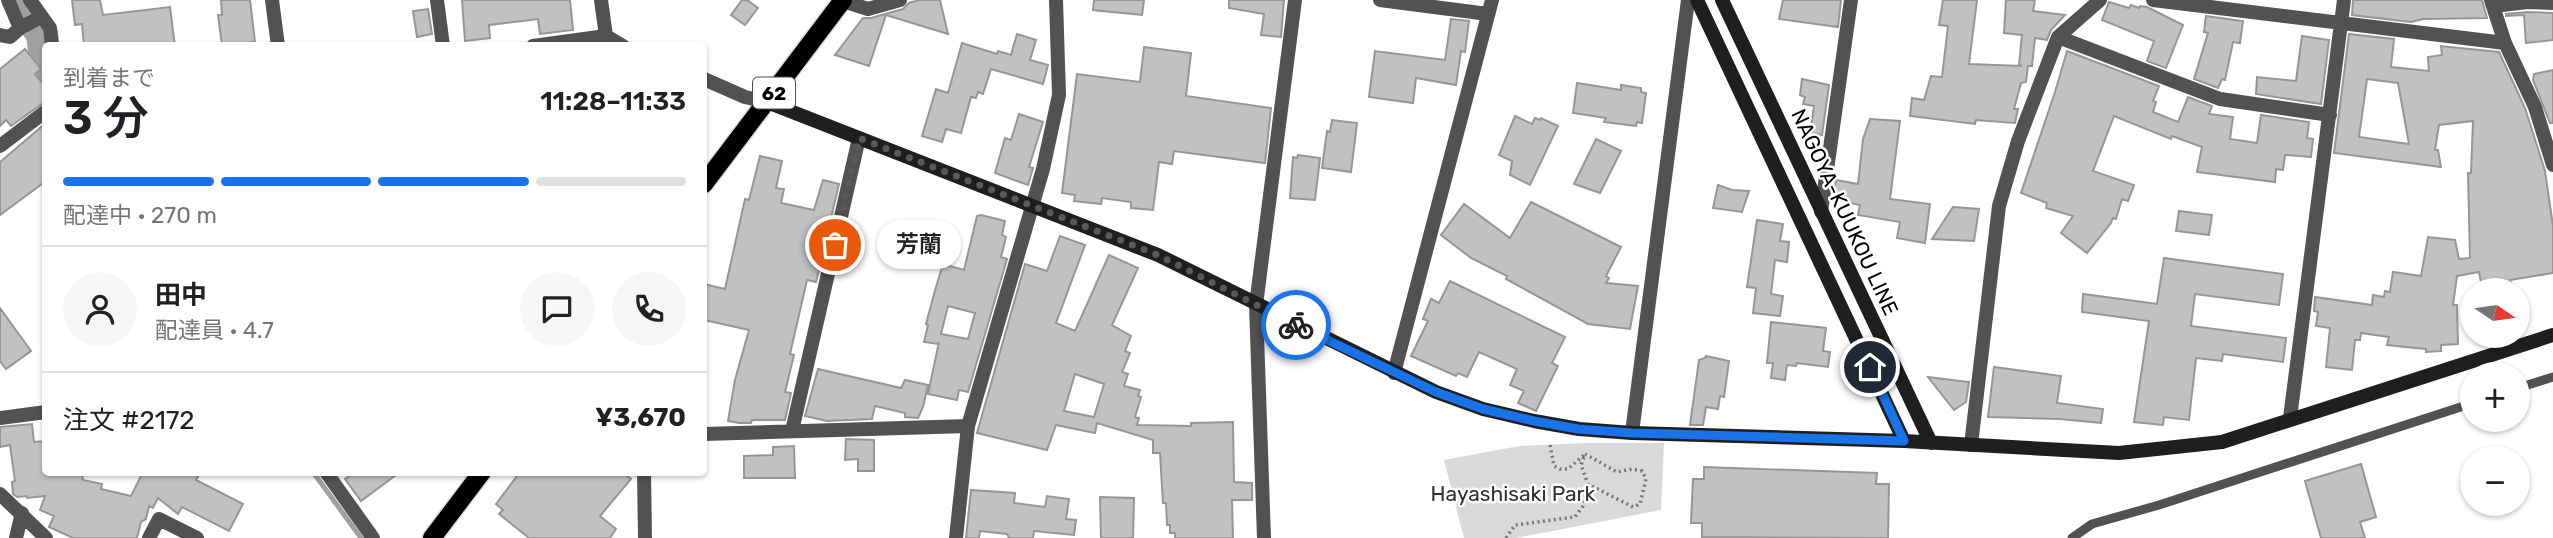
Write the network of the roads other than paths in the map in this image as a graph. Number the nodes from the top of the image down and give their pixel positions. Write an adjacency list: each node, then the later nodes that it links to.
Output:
1 (8, 0): 21 (street)
2 (30, 0): 21 (street)
3 (272, 0): 27 (street)
4 (436, 0): 28 (street)
5 (601, 0): 25 (street)
6 (843, 0): 7 (street); 31 (main road, 62)
7 (900, 0)
8 (1056, 0): 38 (street)
9 (1296, 0): 40 (street)
10 (1380, 0): 20 (street)
11 (1688, 0): 51 (street)
12 (1697, 0): 53 (street, NAGOYA-KUUKOU LINE)
13 (1722, 0): 39 (street, NAGOYA-KUUKOU LINE)
14 (1851, 0): 39 (street)
15 (2100, 0): 24 (street)
16 (2153, 0): 22 (street)
17 (2344, 0): 22 (street)
18 (2492, 3): 19 (street); 29 (street)
19 (2553, 3)
20 (1490, 7): 42 (street)
21 (31, 22): 23 (street); 26 (street)
22 (2341, 23): 29 (street); 33 (street)
23 (0, 34)
24 (2058, 37): 33 (street); 55 (street)
25 (606, 41)
26 (52, 42)
27 (277, 42)
28 (442, 42)
29 (2505, 43): 36 (street)
30 (707, 80): 31 (street)
31 (767, 102): 34 (street); 37 (main road, 62)
32 (42, 113): 35 (street)
33 (2330, 115): 48 (street)
34 (859, 138): 38 (street); 50 (street)
35 (0, 146)
36 (2553, 165)
37 (707, 180)
38 (1031, 204): 40 (street); 49 (street)
39 (1821, 212): 54 (street, NAGOYA-KUUKOU LINE)
40 (1256, 305): 42 (street); 69 (street)
41 (2553, 335): 48 (street)
42 (1394, 373): 51 (street)
43 (2553, 377): 44 (lane)
44 (2530, 384)
45 (2460, 407): 70 (lane)
46 (42, 413): 47 (street)
47 (0, 418)
48 (2290, 418): 55 (street)
49 (968, 426): 50 (street); 68 (street)
50 (792, 432): 52 (street)
51 (1632, 433): 53 (street)
52 (707, 434)
53 (1904, 441): 54 (street)
54 (1931, 443): 55 (street)
55 (1971, 445)
56 (329, 476): 65 (street)
57 (479, 476): 66 (main road)
58 (644, 476): 67 (street)
59 (0, 494): 60 (street)
60 (22, 513): 61 (street); 62 (street)
61 (16, 538)
62 (46, 538)
63 (149, 538): 64 (street)
64 (197, 538)
65 (373, 538)
66 (432, 538)
67 (645, 538)
68 (956, 538)
69 (1264, 538)
70 (2072, 538)

